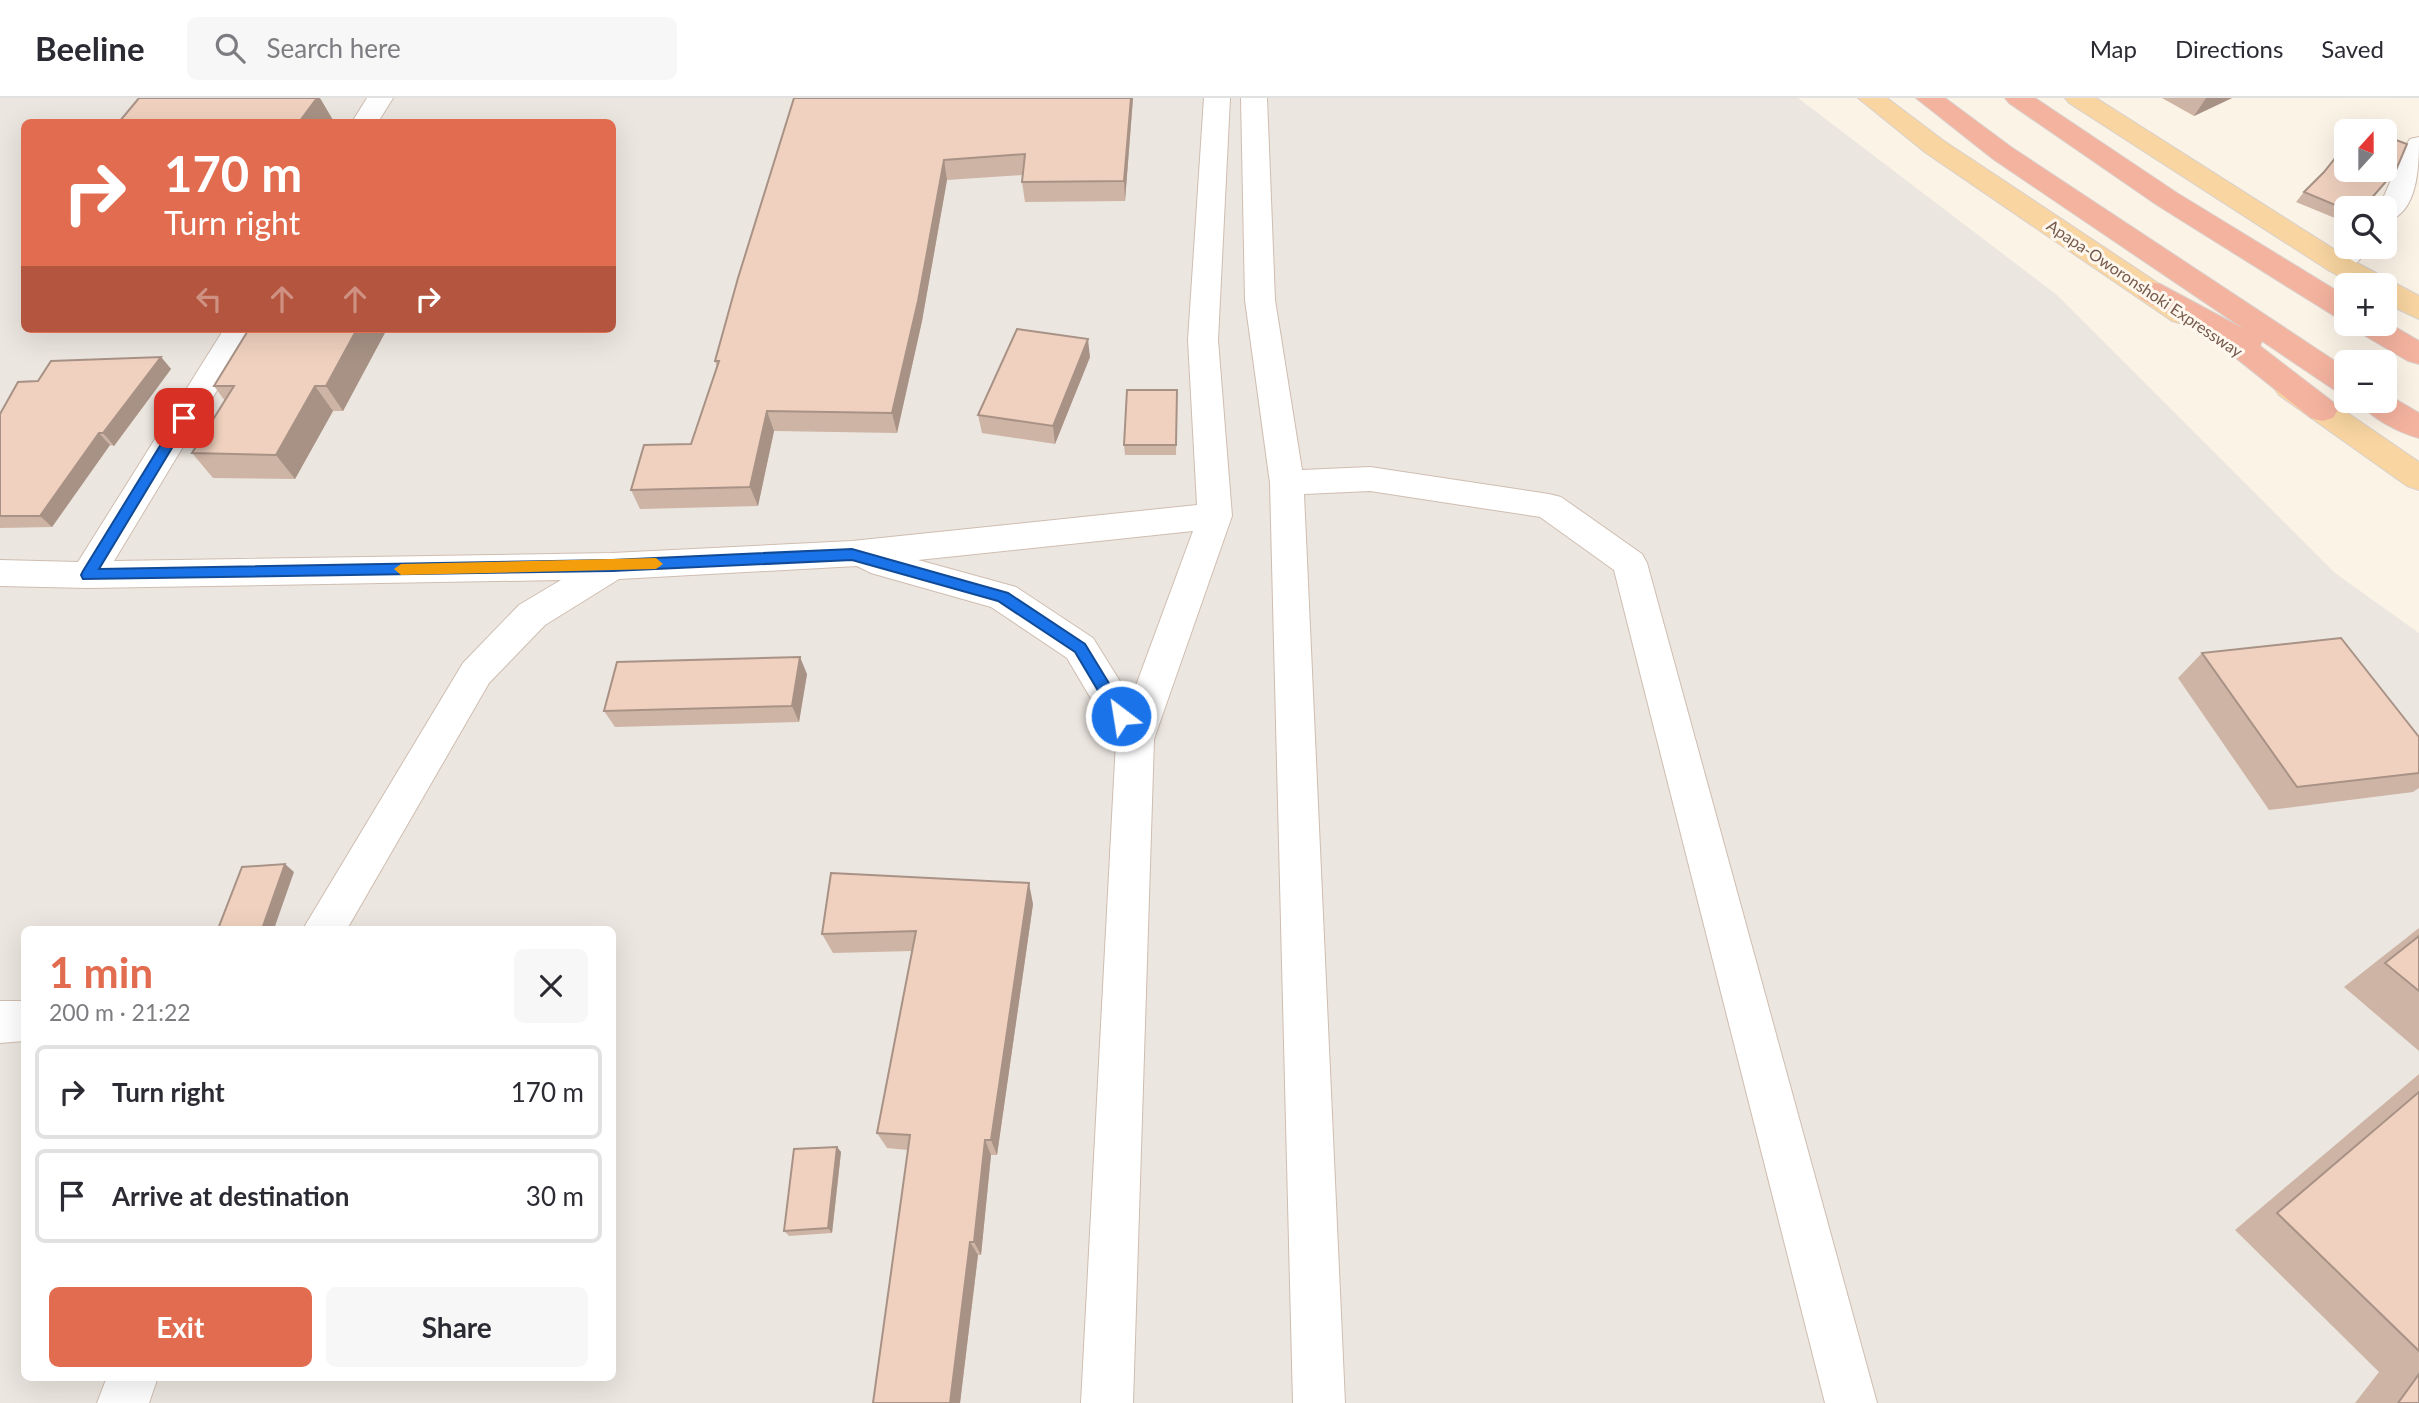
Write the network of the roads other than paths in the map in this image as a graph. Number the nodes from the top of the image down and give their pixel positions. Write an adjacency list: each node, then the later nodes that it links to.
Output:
1 (380, 98): 8 (street)
2 (1217, 98): 28 (street)
3 (1254, 98): 27 (street)
4 (1871, 98): 15 (main road, Apapa-Oworonshoki Expressway)
5 (1928, 98): 13 (highway, Apapa-Oworonshoki Expressway)
6 (2018, 98): 16 (highway)
7 (2078, 98): 11 (main road)
8 (367, 119)
9 (2419, 145): 10 (street)
10 (2397, 197)
11 (2334, 248)
12 (2350, 259): 14 (main road)
13 (2180, 273): 17 (highway); 21 (highway, Apapa-Oworonshoki Expressway)
14 (2364, 273)
15 (2150, 291): 17 (highway); 23 (main road, Apapa-Oworonshoki Expressway)
16 (2334, 302)
17 (2221, 331): 22 (highway); 23 (highway)
18 (237, 333): 32 (street)
19 (2388, 336): 20 (highway)
20 (2419, 354)
21 (2334, 375)
22 (2334, 379)
23 (2322, 410): 26 (main road, Apapa-Oworonshoki Expressway)
24 (2395, 413): 25 (highway)
25 (2419, 427)
26 (2419, 478)
27 (1287, 482): 40 (street); 41 (street)
28 (1214, 516): 29 (street); 33 (street)
29 (852, 554): 30 (street); 33 (street)
30 (612, 566): 32 (street); 34 (street)
31 (0, 573): 32 (street)
32 (88, 575)
33 (1135, 739): 39 (street)
34 (326, 926)
35 (21, 1021): 36 (street)
36 (0, 1022)
37 (131, 1381): 38 (street)
38 (123, 1403)
39 (1107, 1403)
40 (1319, 1403)
41 (1851, 1403)

